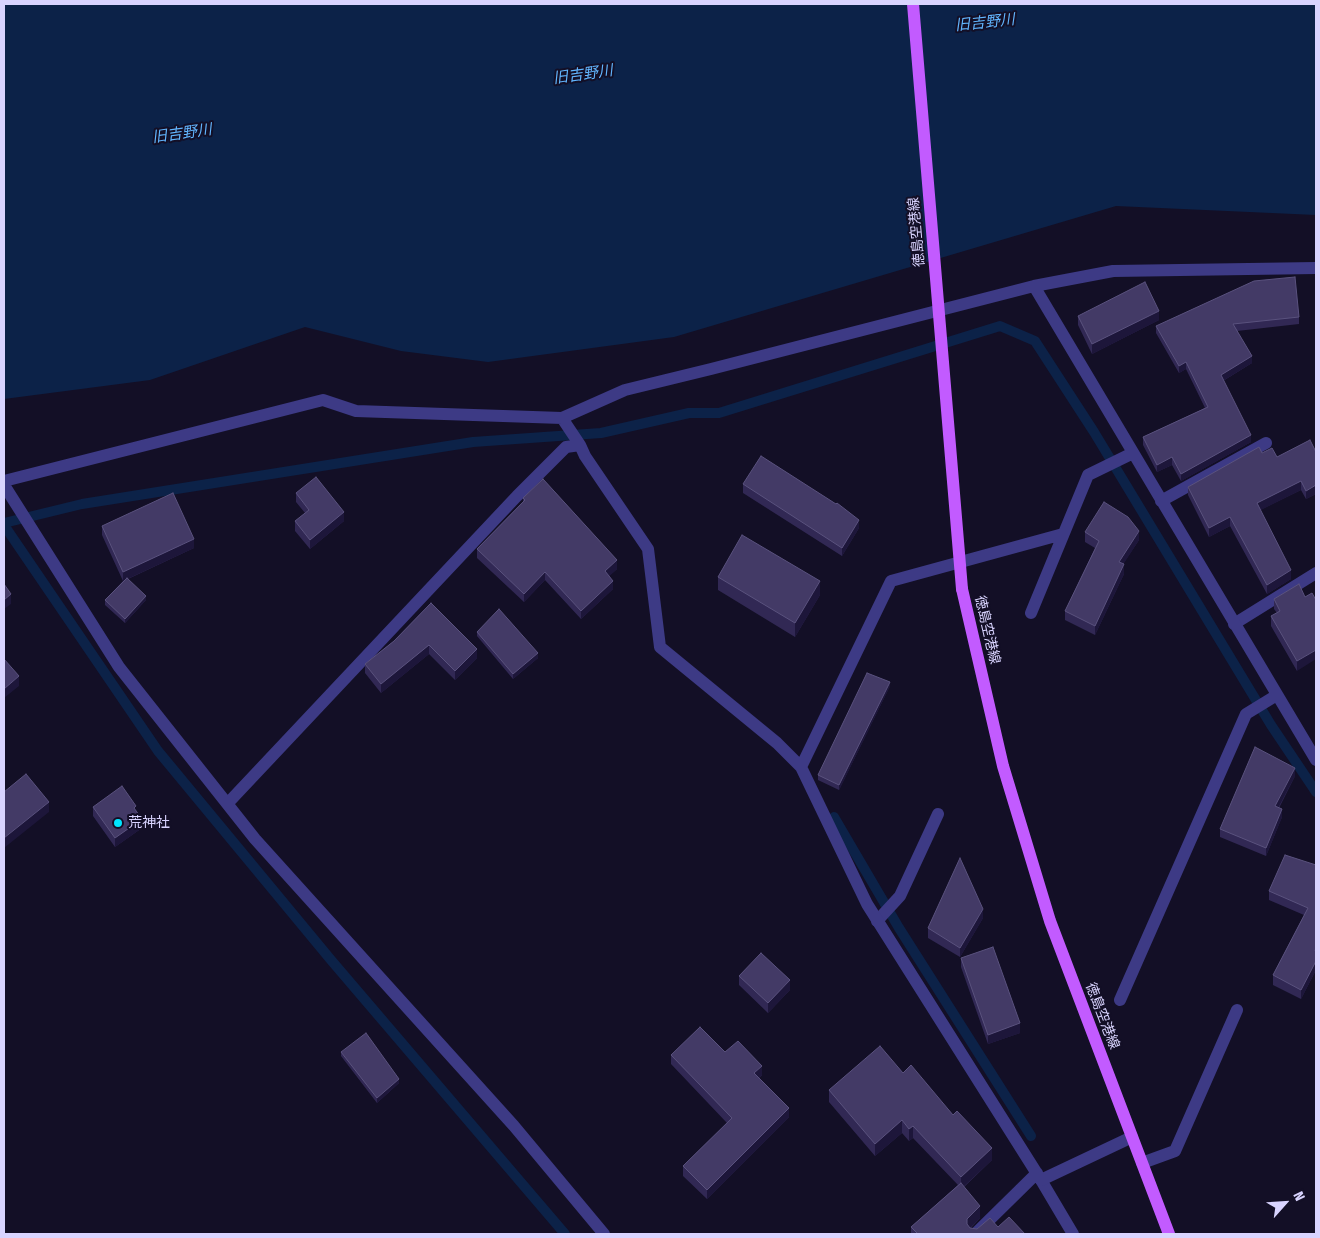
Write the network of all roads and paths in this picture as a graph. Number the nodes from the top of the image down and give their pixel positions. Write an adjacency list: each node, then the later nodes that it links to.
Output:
1 (913, 4): 22 (main road, 徳島空港線, bridge)
2 (1316, 268): 3 (street)
3 (1034, 286): 4 (street); 7 (street)
4 (562, 418): 6 (street); 8 (street)
5 (1266, 443): 9 (street)
6 (580, 445): 16 (street); 17 (street)
7 (1133, 453): 9 (street); 10 (street)
8 (4, 483): 17 (street)
9 (1161, 500): 13 (street)
10 (1063, 534): 12 (street); 16 (street)
11 (1316, 573): 13 (street)
12 (1031, 612)
13 (1234, 624): 14 (street)
14 (1277, 695): 15 (street); 20 (street)
15 (1316, 760)
16 (801, 767): 19 (street)
17 (228, 802): 25 (street)
18 (938, 814): 19 (street)
19 (877, 921): 24 (street)
20 (1120, 1000)
21 (1237, 1010): 23 (street)
22 (1132, 1137): 23 (main road, 徳島空港線); 24 (street)
23 (1142, 1163): 28 (main road, 徳島空港線)
24 (1039, 1176): 26 (street); 27 (street)
25 (604, 1234)
26 (975, 1234)
27 (1073, 1234)
28 (1169, 1234)

